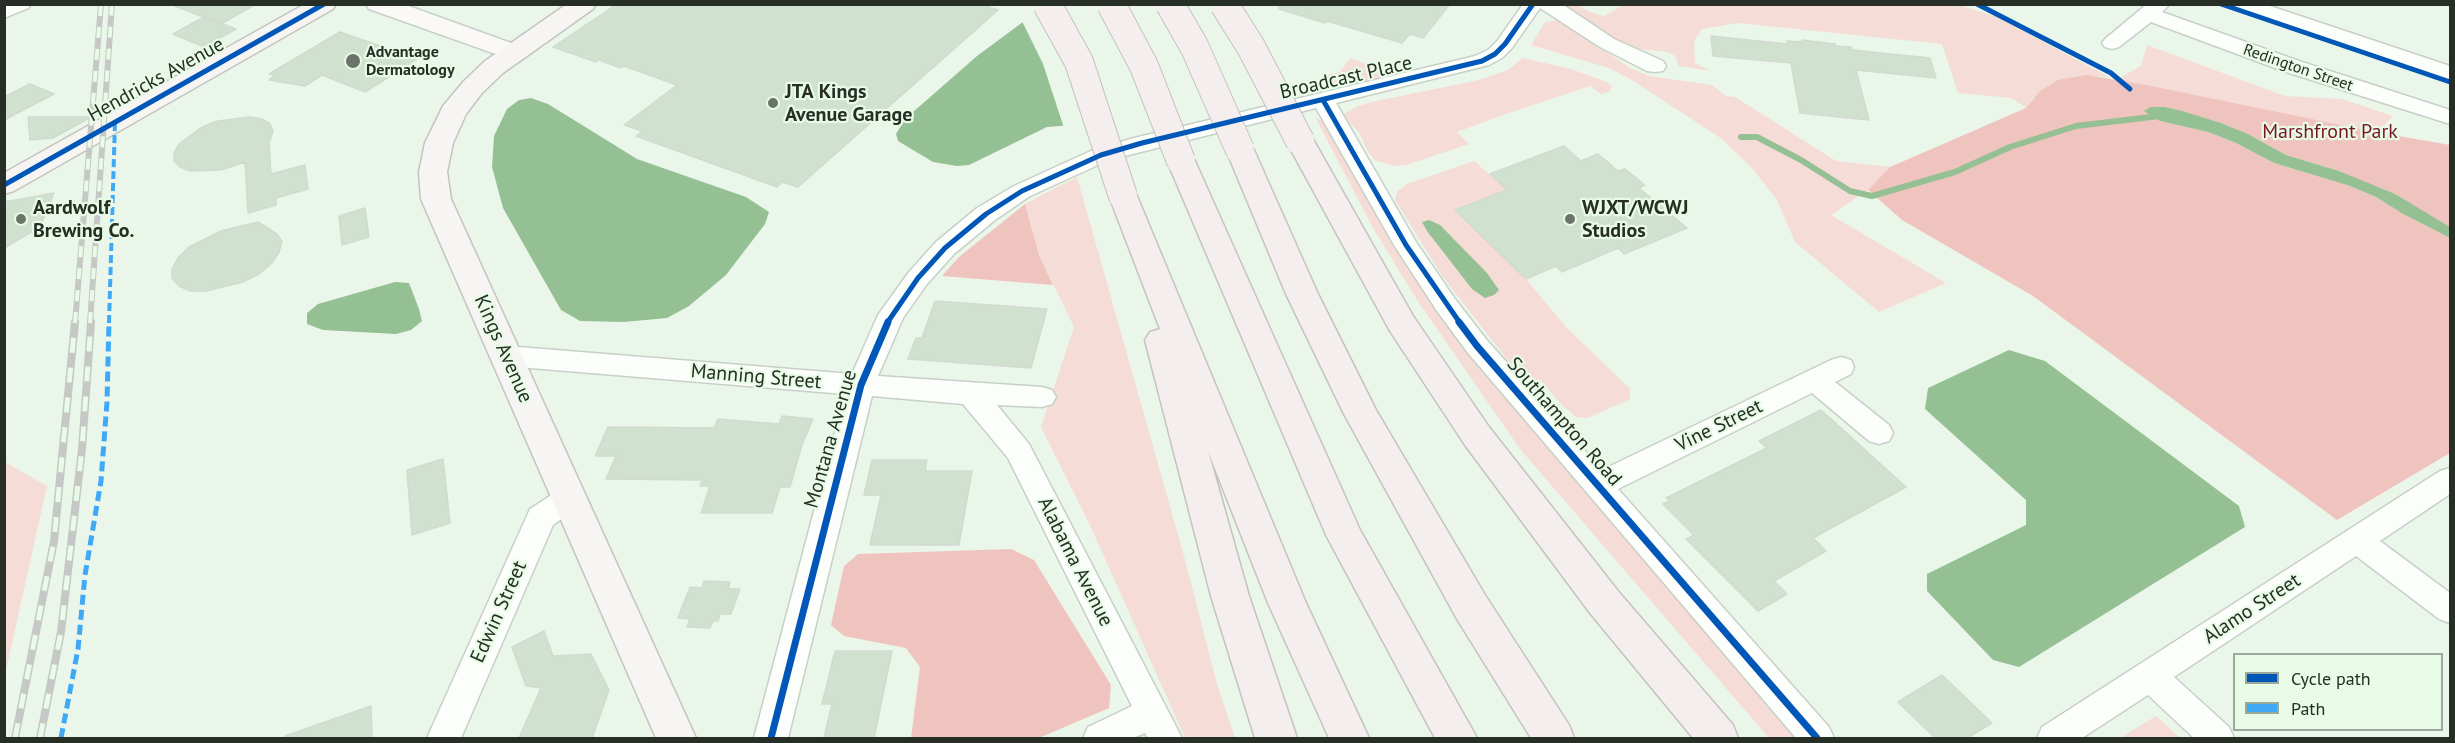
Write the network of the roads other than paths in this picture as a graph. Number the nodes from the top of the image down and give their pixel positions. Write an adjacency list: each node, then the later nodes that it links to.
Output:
1 (21, 4): 13 (street)
2 (324, 4): 21 (main road, Hendricks Avenue)
3 (378, 4): 15 (street)
4 (584, 4): 15 (main road, Kings Avenue)
5 (1047, 4): 22 (highway, bridge)
6 (1111, 4): 43 (highway, bridge)
7 (1170, 4): 44 (highway, bridge)
8 (1224, 4): 45 (highway, bridge)
9 (1533, 4): 18 (street, Broadcast Place)
10 (1548, 4): 16 (street)
11 (2243, 4): 17 (street)
12 (2154, 9): 14 (street); 19 (street, Redington Street)
13 (4, 12)
14 (2112, 43)
15 (513, 52): 23 (main road, Kings Avenue)
16 (1655, 66)
17 (2451, 73)
18 (1323, 100): 20 (street, Broadcast Place); 31 (street, Southampton Road)
19 (2451, 117)
20 (1142, 143): 26 (street, Montana Avenue)
21 (4, 184)
22 (1123, 196): 41 (highway); 42 (highway)
23 (506, 356): 26 (street, Manning Street); 32 (main road, Kings Avenue)
24 (1841, 367): 25 (street, Vine Street)
25 (1815, 380): 29 (street); 31 (street, Vine Street)
26 (861, 385): 27 (street, Manning Street); 39 (street, Montana Avenue)
27 (971, 394): 28 (street, Manning Street); 36 (street, Alabama Avenue)
28 (1042, 397)
29 (1879, 433)
30 (2451, 479): 33 (street, Alamo Street)
31 (1597, 486): 46 (street, Southampton Road)
32 (569, 498): 37 (street, Edwin Street); 38 (main road, Kings Avenue)
33 (2358, 541): 34 (street); 35 (street, Alamo Street)
34 (2451, 610)
35 (2150, 676): 47 (street, Alamo Street); 48 (street)
36 (1158, 726): 40 (street)
37 (444, 738)
38 (676, 738)
39 (771, 738)
40 (1100, 738)
41 (1276, 738)
42 (1349, 738)
43 (1457, 738)
44 (1554, 738)
45 (1718, 738)
46 (1817, 738)
47 (2054, 738)
48 (2217, 738)

